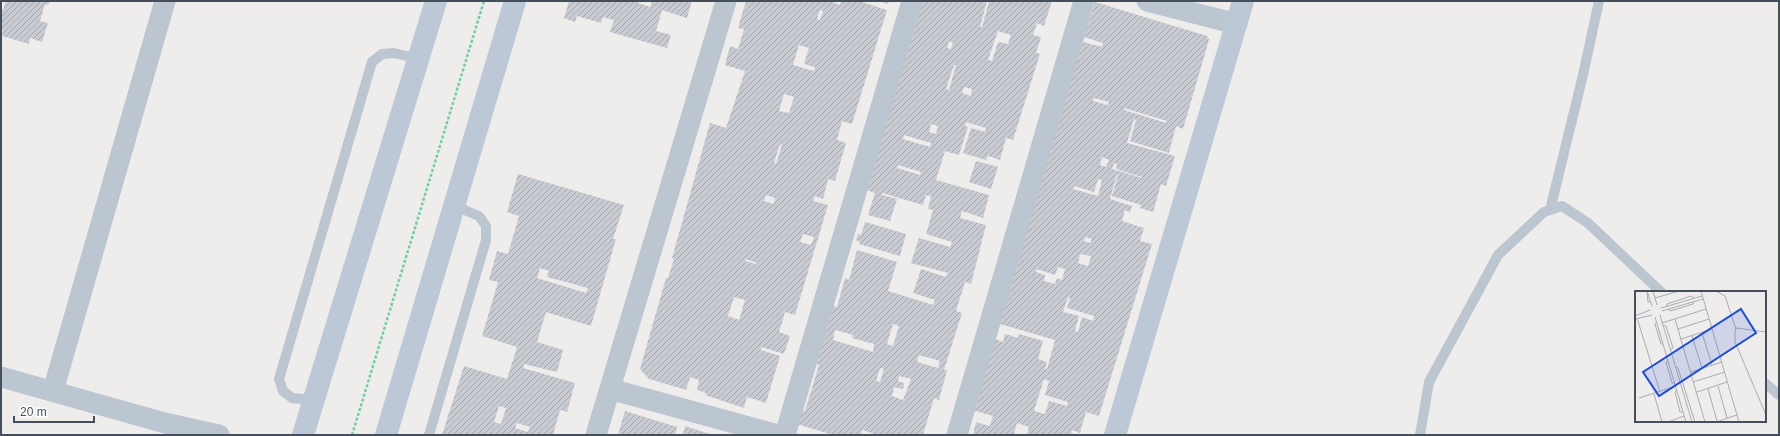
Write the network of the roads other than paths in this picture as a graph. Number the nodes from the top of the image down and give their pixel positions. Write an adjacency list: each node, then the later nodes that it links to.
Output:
1 (165, 1): 18 (street)
2 (436, 1): 11 (main road)
3 (516, 1): 12 (main road)
4 (726, 1): 17 (street)
5 (912, 1): 27 (street)
6 (1084, 1): 28 (street)
7 (1147, 1): 10 (street)
8 (1244, 1): 10 (main road)
9 (1599, 1): 13 (lane)
10 (1237, 24): 29 (main road)
11 (419, 59): 20 (main road); 20 (lane)
12 (455, 206): 23 (main road); 24 (lane)
13 (1550, 210): 14 (lane); 30 (lane)
14 (1660, 291)
15 (1, 378): 18 (street)
16 (1766, 384): 19 (lane)
17 (610, 389): 25 (street); 26 (street)
18 (53, 391): 21 (street)
19 (1779, 395)
20 (314, 400): 22 (main road)
21 (219, 435)
22 (302, 435)
23 (386, 435)
24 (429, 435)
25 (596, 435)
26 (778, 435)
27 (785, 435)
28 (957, 435)
29 (1115, 435)
30 (1420, 435)

